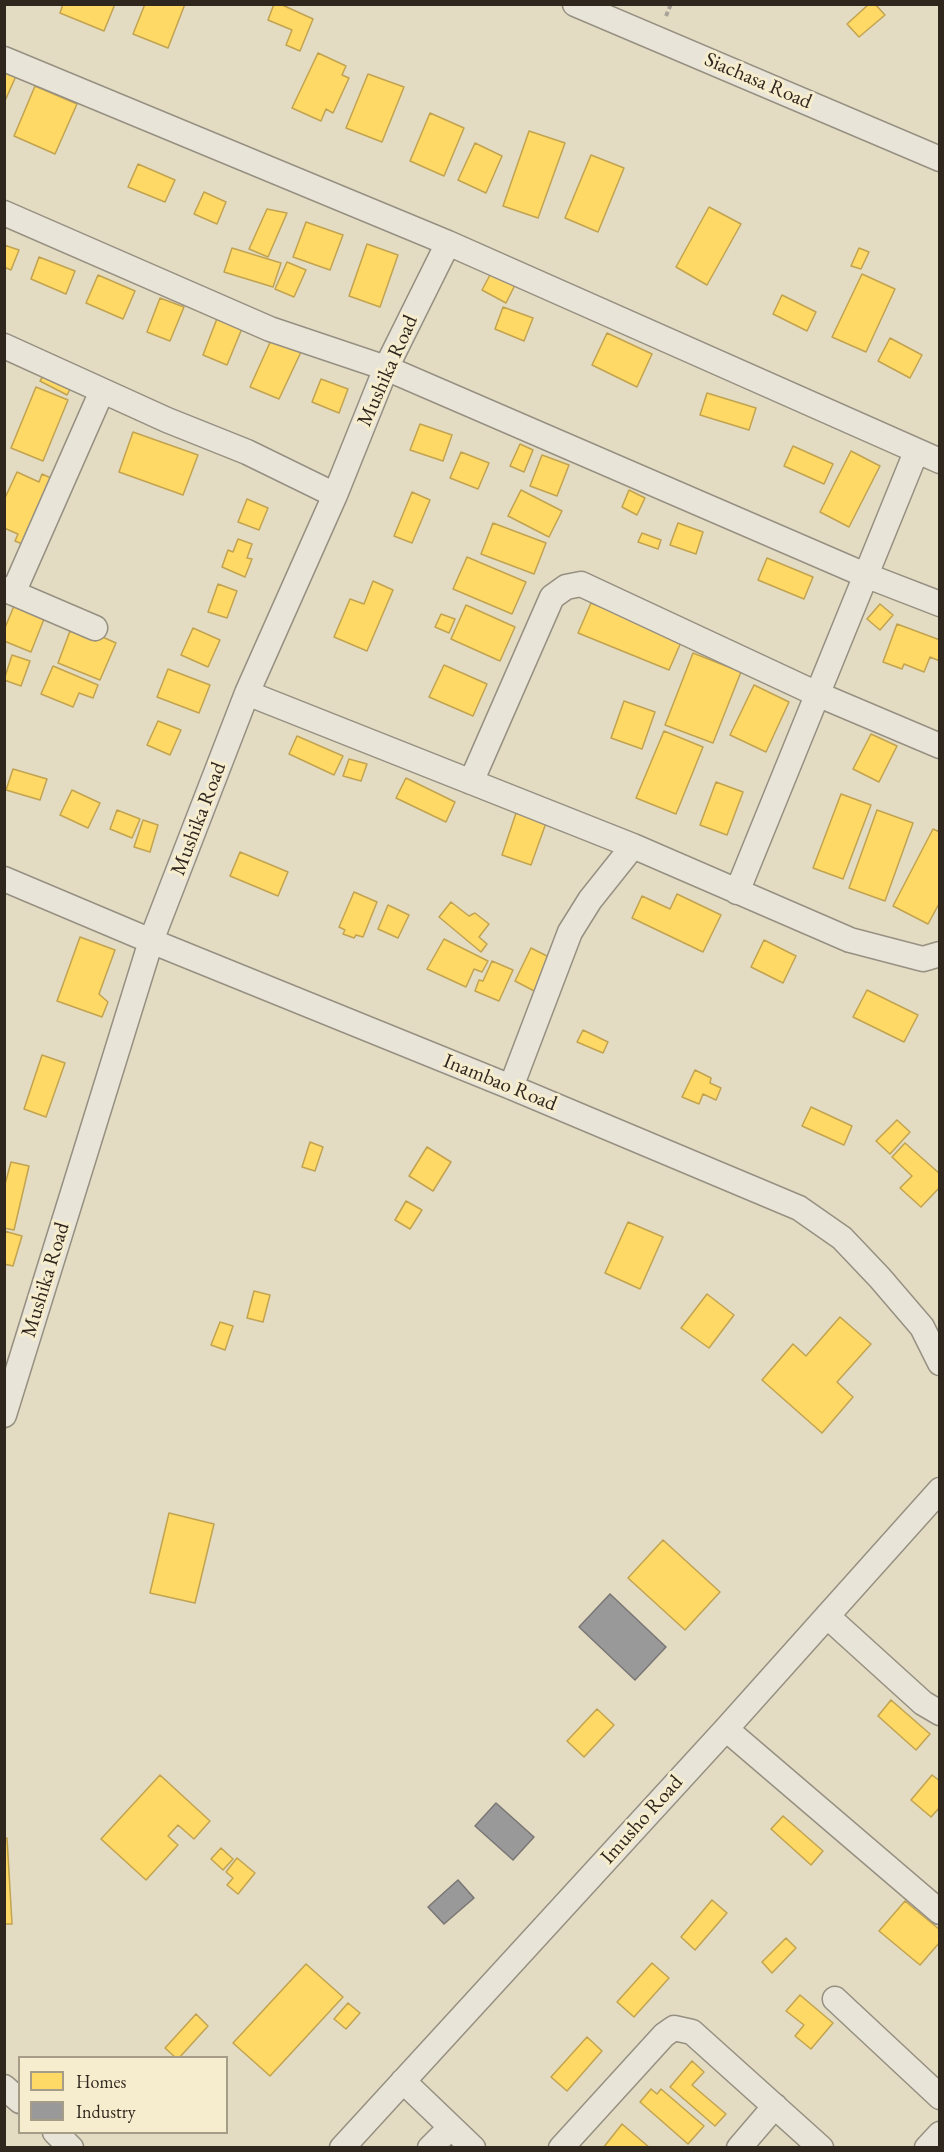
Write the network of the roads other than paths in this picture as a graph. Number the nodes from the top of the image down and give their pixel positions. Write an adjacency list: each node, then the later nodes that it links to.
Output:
1 (575, 4): 3 (street, Siachasa Road)
2 (4, 59): 5 (street)
3 (939, 159)
4 (4, 213): 7 (street)
5 (448, 243): 7 (street, Mushika Road); 9 (street)
6 (4, 346): 8 (street)
7 (386, 368): 11 (street, Mushika Road); 12 (street)
8 (102, 391): 11 (street); 13 (street)
9 (916, 452): 10 (street); 12 (street)
10 (939, 461)
11 (335, 495): 16 (street, Mushika Road)
12 (865, 575): 14 (street); 17 (street)
13 (9, 591): 15 (street)
14 (939, 604)
15 (95, 628)
16 (247, 693): 19 (street); 23 (street, Mushika Road)
17 (817, 694): 18 (street); 19 (street); 22 (street)
18 (939, 746)
19 (471, 782): 20 (street)
20 (633, 846): 22 (street); 25 (street)
21 (4, 879): 23 (street, Inambao Road)
22 (737, 892): 24 (street)
23 (151, 941): 25 (street, Inambao Road); 27 (street, Mushika Road)
24 (939, 954)
25 (511, 1088): 26 (street, Inambao Road)
26 (939, 1363)
27 (4, 1415)
28 (939, 1490): 29 (street, Imusho Road)
29 (827, 1616): 30 (street); 31 (street, Imusho Road)
30 (939, 1713)
31 (726, 1728): 32 (street); 34 (street, Imusho Road)
32 (939, 1912)
33 (836, 1999): 36 (street)
34 (403, 2081): 39 (street); 43 (street, Imusho Road)
35 (4, 2087): 37 (street)
36 (939, 2097)
37 (18, 2099)
38 (775, 2106): 46 (street); 47 (street); 48 (street)
39 (451, 2127): 44 (street); 45 (street)
40 (56, 2134): 42 (street)
41 (939, 2134): 49 (street)
42 (71, 2148)
43 (342, 2148)
44 (430, 2148)
45 (472, 2148)
46 (561, 2148)
47 (738, 2148)
48 (821, 2148)
49 (927, 2148)

